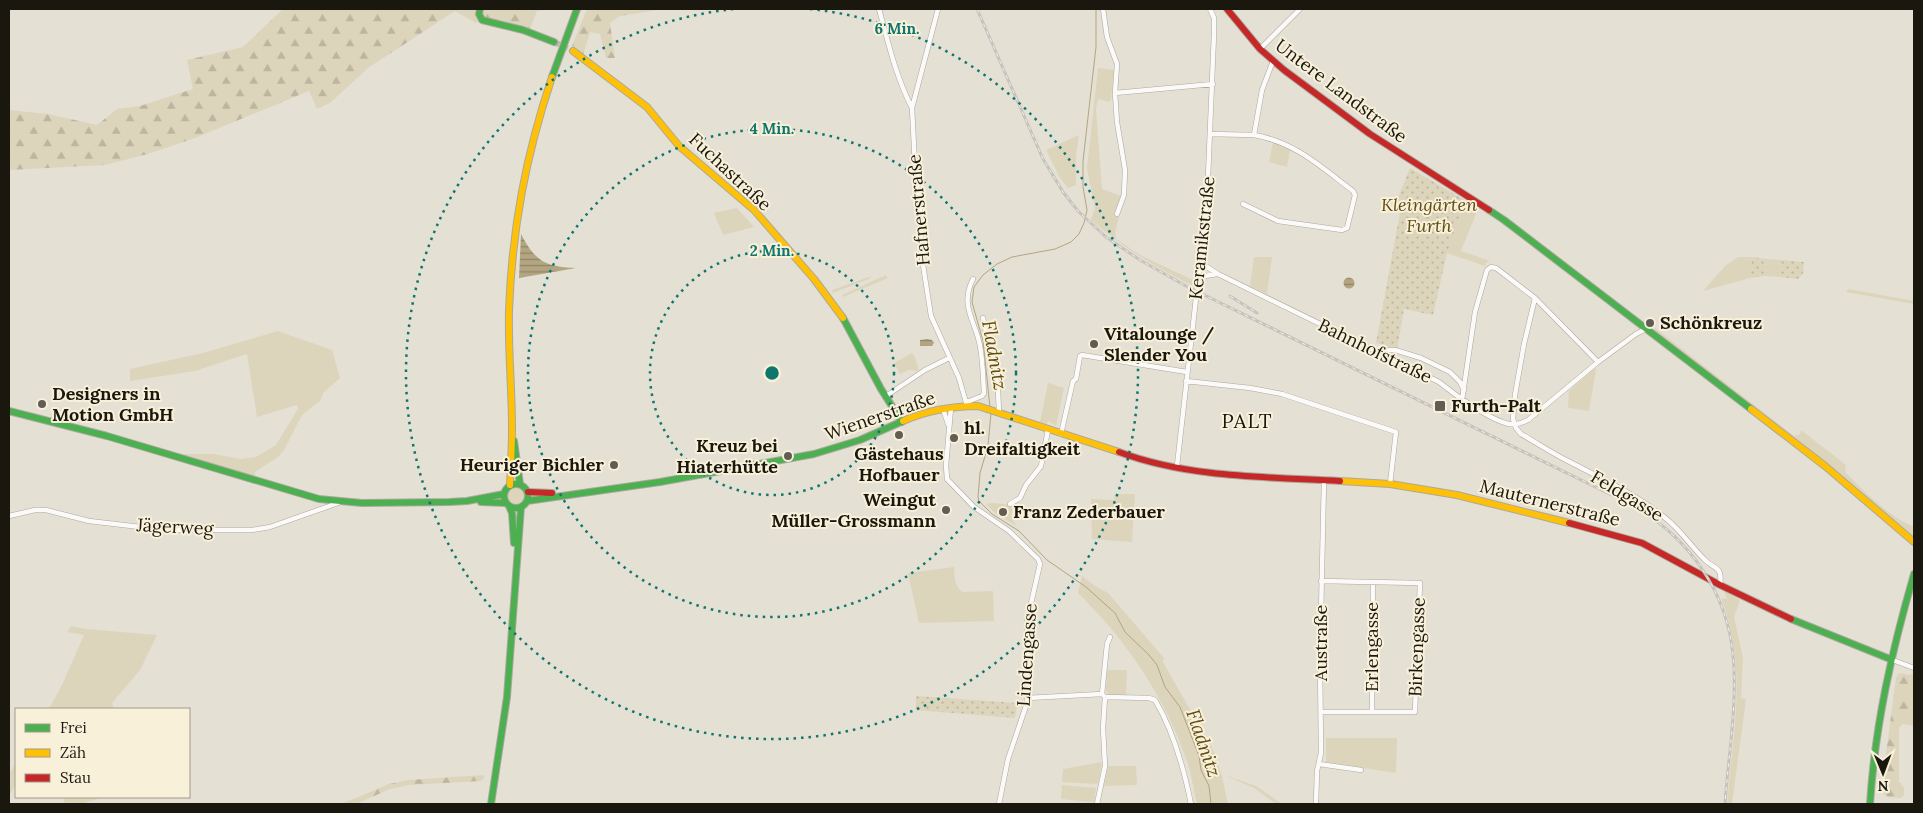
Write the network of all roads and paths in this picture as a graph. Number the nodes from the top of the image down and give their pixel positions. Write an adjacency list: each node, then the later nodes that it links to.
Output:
1 (480, 9): 9 (street)
2 (577, 9): 43 (street)
3 (878, 9): 15 (street)
4 (938, 9): 15 (street, Hafnerstraße)
5 (1103, 9): 14 (street)
6 (1210, 9): 13 (street, Keramikstraße)
7 (1227, 9): 10 (street, Untere Landstraße)
8 (1300, 9): 10 (street)
9 (554, 42)
10 (1260, 49): 12 (street, Untere Landstraße)
11 (572, 51): 33 (street, Fuchastraße)
12 (1273, 61): 17 (street); 26 (street, Untere Landstraße)
13 (1213, 84): 14 (street); 16 (street, Keramikstraße)
14 (1115, 93): 19 (street)
15 (912, 108): 28 (street, Hafnerstraße)
16 (1210, 134): 17 (street); 20 (street, Keramikstraße)
17 (1254, 134): 18 (street)
18 (1243, 204)
19 (1117, 214)
20 (1201, 258): 21 (street, Bahnhofstraße); 23 (street, Keramikstraße)
21 (1218, 274): 23 (street); 27 (street, Bahnhofstraße)
22 (973, 279): 35 (street)
23 (1198, 282): 30 (street, Keramikstraße)
24 (1535, 298): 29 (street); 32 (street); 41 (street)
25 (983, 318): 39 (street)
26 (1647, 328): 29 (street); 61 (street, Untere Landstraße)
27 (1374, 350): 32 (street); 34 (street, Bahnhofstraße)
28 (949, 358): 33 (street); 35 (street, Hafnerstraße)
29 (1598, 362): 41 (street)
30 (1187, 372): 31 (street, Keramikstraße); 45 (street)
31 (1186, 381): 46 (street, Keramikstraße); 49 (street)
32 (1464, 391): 34 (street)
33 (886, 396): 40 (street, Fuchastraße)
34 (1462, 400): 41 (street, Bahnhofstraße)
35 (967, 404): 36 (street, Wienerstraße); 39 (street, Wienerstraße)
36 (952, 408): 37 (street, Wienerstraße); 42 (street, Lindengasse)
37 (943, 409): 40 (street, Wienerstraße); 42 (street, Lindengasse)
38 (9, 411): 56 (street)
39 (999, 412): 44 (street, Wienerstraße)
40 (902, 422): 52 (street, Wienerstraße)
41 (1514, 424): 67 (street, Feldgasse)
42 (949, 426): 73 (street, Lindengasse)
43 (512, 428): 48 (street); 50 (street)
44 (1048, 430): 45 (street, Wienerstraße); 58 (street)
45 (1061, 434): 46 (street, Wienerstraße)
46 (1177, 466): 47 (street, Mauternerstraße)
47 (1324, 480): 49 (street, Mauternerstraße); 64 (street, Austraße)
48 (520, 484): 50 (street); 51 (street)
49 (1390, 484): 67 (street, Mauternerstraße)
50 (510, 485): 53 (street)
51 (528, 492): 52 (street, Wienerstraße); 55 (street)
52 (586, 492): 55 (street, Wienerstraße)
53 (504, 494): 54 (street); 57 (street)
54 (467, 501): 56 (street); 57 (street)
55 (527, 501): 59 (street)
56 (339, 502): 60 (street, Jägerweg)
57 (507, 504): 59 (street); 62 (street)
58 (1010, 504)
59 (521, 507): 62 (street)
60 (9, 516)
61 (1914, 542)
62 (516, 574): 78 (street)
63 (1914, 574): 68 (street)
64 (1321, 581): 65 (street); 74 (street, Austraße)
65 (1373, 582): 75 (street, Erlengasse); 75 (street, Birkengasse)
66 (1914, 582): 68 (street)
67 (1720, 585): 70 (street, Mauternerstraße)
68 (1909, 590): 70 (street)
69 (1110, 637): 72 (street)
70 (1890, 659): 71 (street); 83 (street)
71 (1914, 668)
72 (1104, 695): 73 (street); 80 (street); 81 (street)
73 (1027, 698): 79 (street, Lindengasse)
74 (1321, 712): 75 (street); 76 (street, Austraße)
75 (1372, 712)
76 (1319, 764): 77 (street); 82 (street, Austraße)
77 (1361, 770)
78 (491, 804)
79 (999, 804)
80 (1097, 804)
81 (1191, 804)
82 (1316, 804)
83 (1870, 804)

